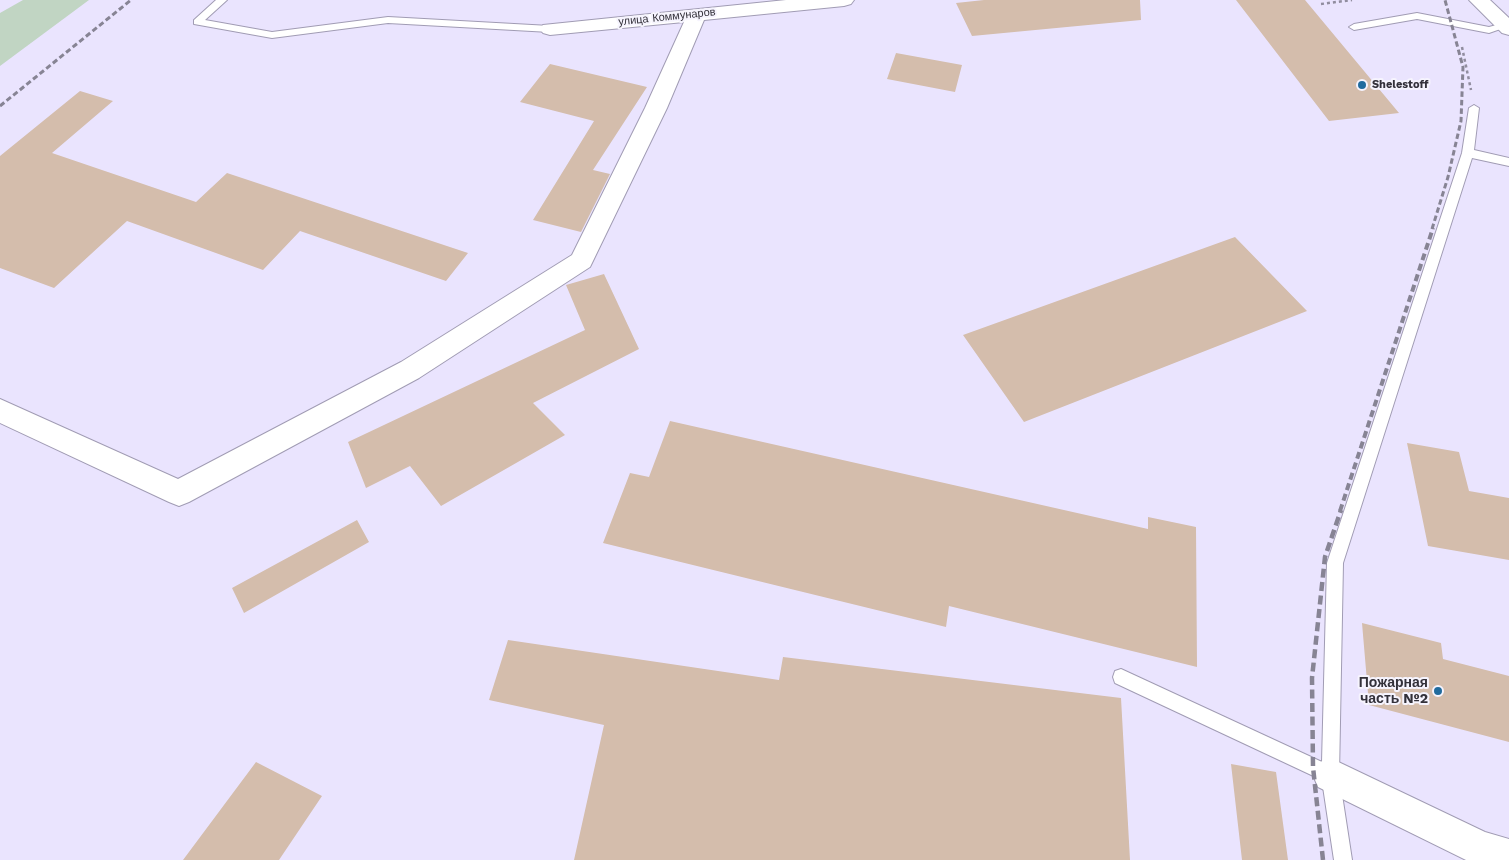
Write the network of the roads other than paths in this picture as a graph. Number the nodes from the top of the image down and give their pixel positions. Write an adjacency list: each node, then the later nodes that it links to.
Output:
1 (222, 0): 7 (lane)
2 (844, 0): 4 (street, улица Коммунаров)
3 (1479, 0): 6 (street)
4 (697, 14): 7 (street, улица Коммунаров); 11 (street)
5 (1354, 27): 6 (lane)
6 (1507, 28)
7 (550, 29)
8 (1474, 108): 9 (lane)
9 (1468, 153): 10 (lane); 13 (lane)
10 (1509, 162)
11 (0, 410)
12 (1121, 677): 13 (lane)
13 (1330, 775): 14 (street); 15 (lane)
14 (1509, 857)
15 (1343, 860)

